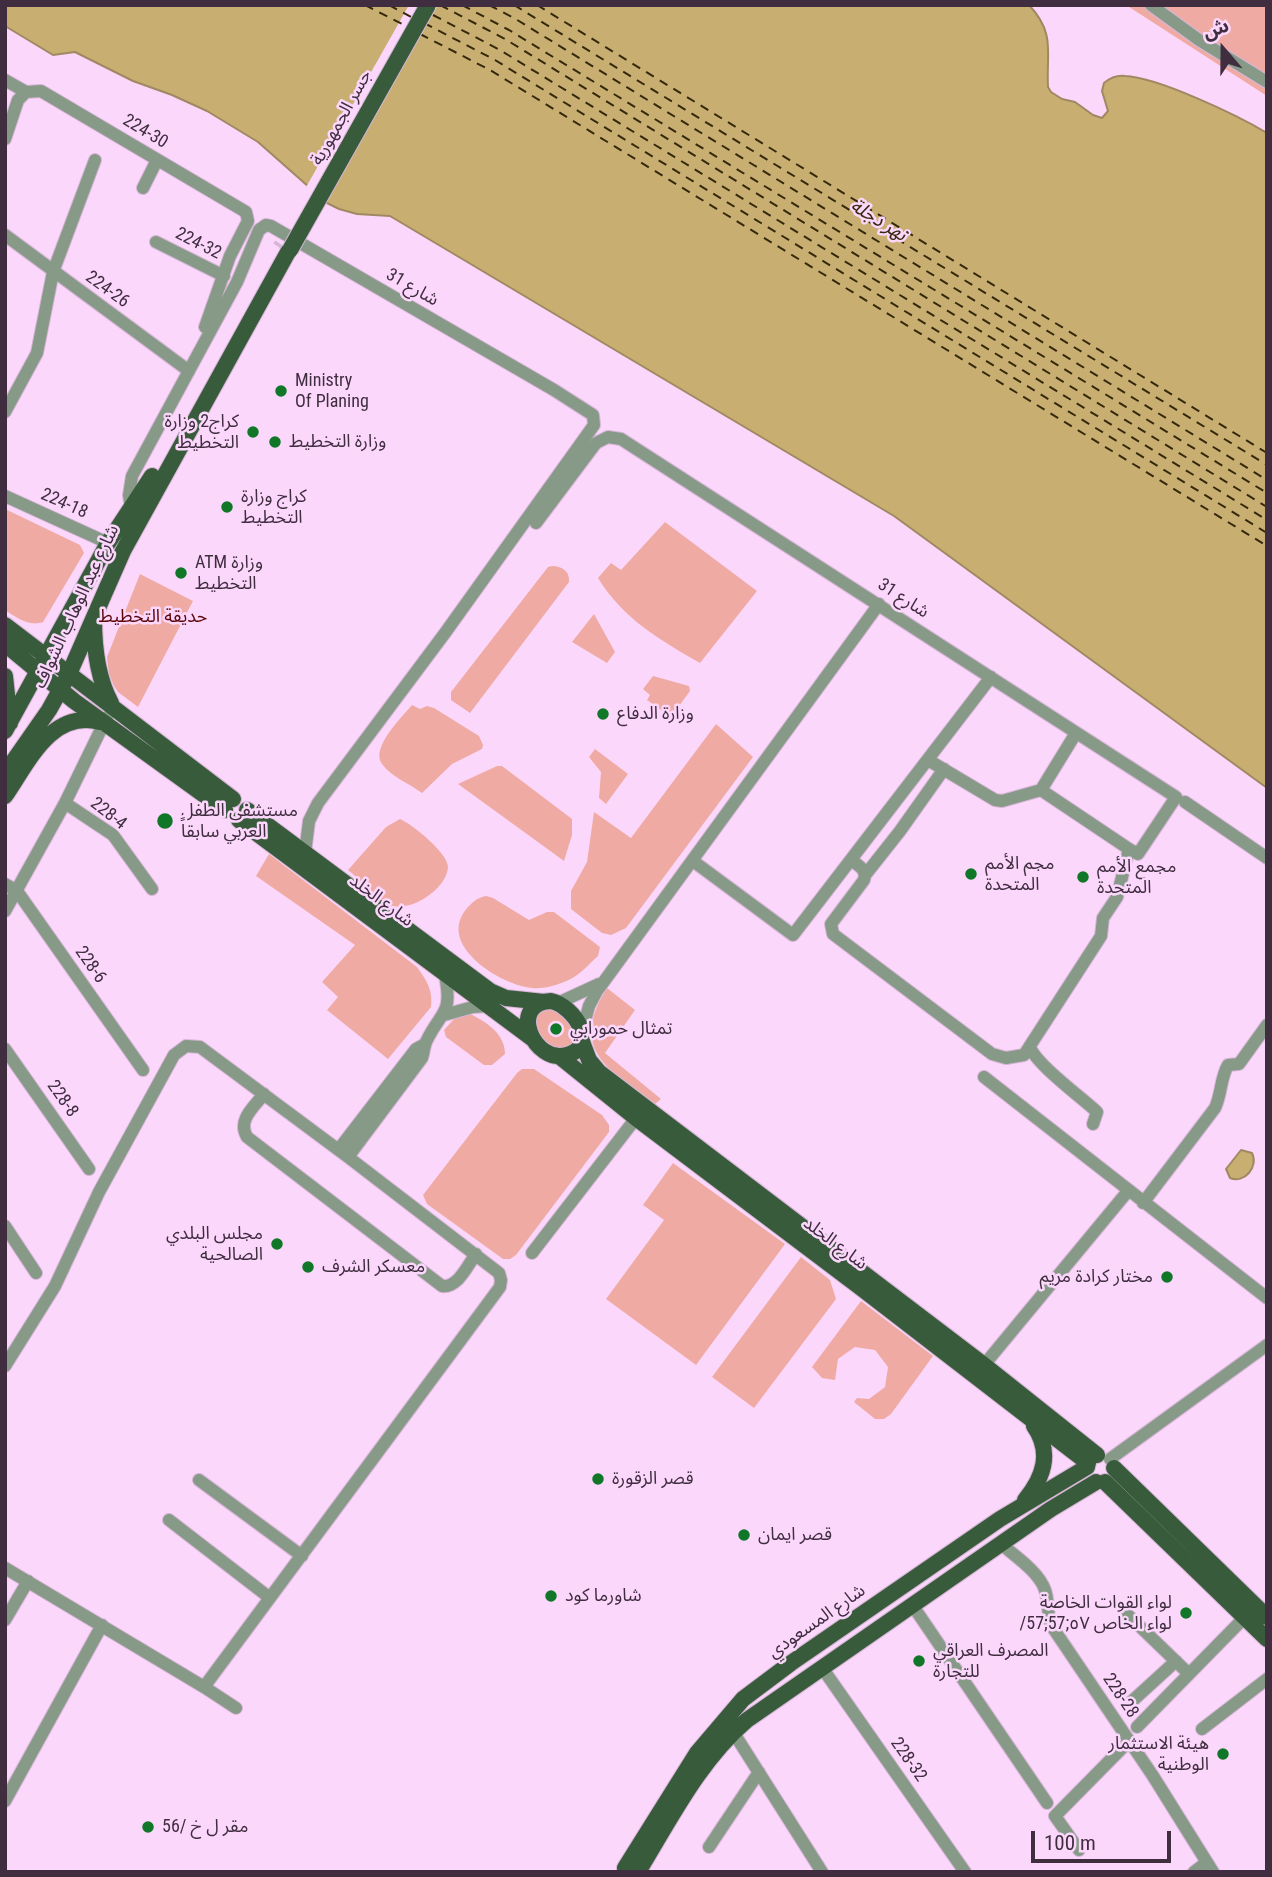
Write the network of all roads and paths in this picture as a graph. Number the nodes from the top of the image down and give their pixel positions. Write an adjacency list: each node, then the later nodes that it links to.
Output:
1 (417, 5): 13 (main road, جسر الجمهورية)
2 (428, 5): 13 (main road, جسر الجمهورية, bridge)
3 (1151, 5): 5 (street)
4 (5, 80): 6 (street, 224-30)
5 (1267, 82)
6 (26, 92): 7 (street); 9 (street, 224-30)
7 (5, 139)
8 (95, 160): 14 (street)
9 (157, 160): 10 (street); 15 (street, 224-30)
10 (143, 188)
11 (5, 235): 14 (street, 224-26)
12 (156, 242): 15 (street, 224-32)
13 (285, 249): 18 (main road, جسر الجمهورية)
14 (53, 272): 16 (street, 224-26); 17 (street)
15 (224, 276): 16 (street)
16 (186, 369): 20 (street); 45 (street, شارع 31)
17 (5, 412)
18 (151, 487): 20 (main road, شارع عبد الوهاب الشواف); 24 (main road, شارع عبد الوهاب الشواف)
19 (5, 496): 22 (street, 224-18)
20 (131, 508): 22 (main road, شارع عبد الوهاب الشواف)
21 (536, 523): 23 (street, شارع 31)
22 (108, 543): 27 (main road, شارع عبد الوهاب الشواف)
23 (879, 604): 31 (street, شارع 31); 47 (street)
24 (94, 613): 29 (main road, شارع عبد الوهاب الشواف); 33 (main road)
25 (5, 625): 27 (main road)
26 (5, 644): 28 (main road)
27 (47, 657): 28 (main road, شارع عبد الوهاب الشواف); 29 (main road)
28 (38, 672): 32 (main road); 35 (main road, شارع عبد الوهاب الشواف)
29 (69, 674): 32 (main road, شارع عبد الوهاب الشواف); 33 (main road)
30 (5, 676): 35 (main road)
31 (991, 677): 36 (street, شارع 31); 37 (street)
32 (60, 691): 34 (main road); 39 (main road, شارع عبد الوهاب الشواف)
33 (114, 708): 34 (street); 34 (main road)
34 (102, 723): 41 (main road); 43 (street)
35 (8, 728)
36 (1076, 733): 40 (street); 42 (street, شارع 31)
37 (928, 760): 38 (street); 48 (street)
38 (944, 769): 40 (street); 49 (street)
39 (5, 773)
40 (1041, 790): 44 (street)
41 (5, 796)
42 (1180, 800): 44 (street); 46 (street, شارع 31)
43 (65, 803): 51 (street, 228-4); 52 (street)
44 (1129, 849): 63 (street)
45 (305, 853): 54 (main road, شارع الخلد); 54 (main road, شارع الخلد)
46 (1267, 858)
47 (693, 860): 48 (street); 56 (street)
48 (850, 860): 49 (street)
49 (866, 874): 63 (street)
50 (5, 884): 52 (street, 228-6)
51 (152, 889)
52 (17, 891): 53 (street); 66 (street, 228-6)
53 (5, 911)
54 (396, 928): 55 (main road, شارع الخلد); 57 (main road, شارع الخلد)
55 (445, 975): 58 (main road, شارع الخلد); 59 (street)
56 (607, 977): 57 (street); 61 (street)
57 (551, 1002): 61 (main road); 62 (main road)
58 (488, 1006): 59 (street); 62 (main road, شارع الخلد)
59 (444, 1015): 71 (street)
60 (1267, 1025): 74 (street)
61 (582, 1035): 65 (main road); 82 (main road, شارع الخلد)
62 (533, 1039): 65 (main road)
63 (1030, 1047): 70 (street)
64 (5, 1049): 72 (street, 228-8)
65 (559, 1056): 69 (main road, شارع الخلد)
66 (143, 1070)
67 (984, 1076): 73 (street)
68 (264, 1094): 71 (street); 77 (street); 83 (street)
69 (636, 1118): 76 (street); 84 (main road, شارع الخلد)
70 (1093, 1124)
71 (344, 1153): 77 (street)
72 (89, 1169)
73 (1128, 1191): 74 (street); 82 (street)
74 (1143, 1203): 79 (street)
75 (5, 1226): 78 (street)
76 (531, 1253)
77 (476, 1254): 90 (street)
78 (36, 1273)
79 (1267, 1298)
80 (1267, 1345): 85 (street)
81 (1267, 1353): 85 (street)
82 (984, 1365): 85 (main road, شارع الخلد)
83 (5, 1366)
84 (1028, 1418): 85 (main road, شارع الخلد); 87 (main road)
85 (1101, 1467): 87 (main road, شارع المسعودي); 89 (main road, شارع المسعودي); 96 (main road, شارع الخلد); 97 (main road, شارع الخلد)
86 (199, 1480): 90 (street)
87 (1017, 1509): 108 (main road, شارع المسعودي)
88 (169, 1520): 93 (street)
89 (1002, 1544): 94 (main road, شارع المسعودي); 111 (street, 228-28)
90 (302, 1556): 93 (street)
91 (5, 1568): 92 (street)
92 (28, 1581): 98 (street); 99 (street)
93 (270, 1598): 105 (street)
94 (913, 1606): 102 (main road, شارع المسعودي); 114 (street)
95 (1126, 1614): 101 (street)
96 (1245, 1616): 100 (main road, شارع الخلد); 103 (street)
97 (1267, 1617)
98 (5, 1620)
99 (102, 1625): 105 (street); 113 (street)
100 (1267, 1639)
101 (1177, 1661): 103 (street); 106 (street)
102 (823, 1669): 108 (main road, شارع المسعودي); 120 (street, 228-32)
103 (1189, 1674): 109 (street)
104 (1267, 1679): 110 (street)
105 (204, 1687): 107 (street)
106 (1130, 1703)
107 (236, 1708)
108 (729, 1725): 112 (street); 118 (main road, شارع المسعودي)
109 (1138, 1727)
110 (1202, 1729)
111 (1129, 1741): 116 (street); 117 (street, 228-28)
112 (759, 1772): 115 (street); 119 (street)
113 (5, 1801)
114 (1047, 1803)
115 (709, 1847)
116 (1079, 1850)
117 (1210, 1867): 121 (street)
118 (632, 1870)
119 (822, 1872)
120 (965, 1872)
121 (1194, 1872)

